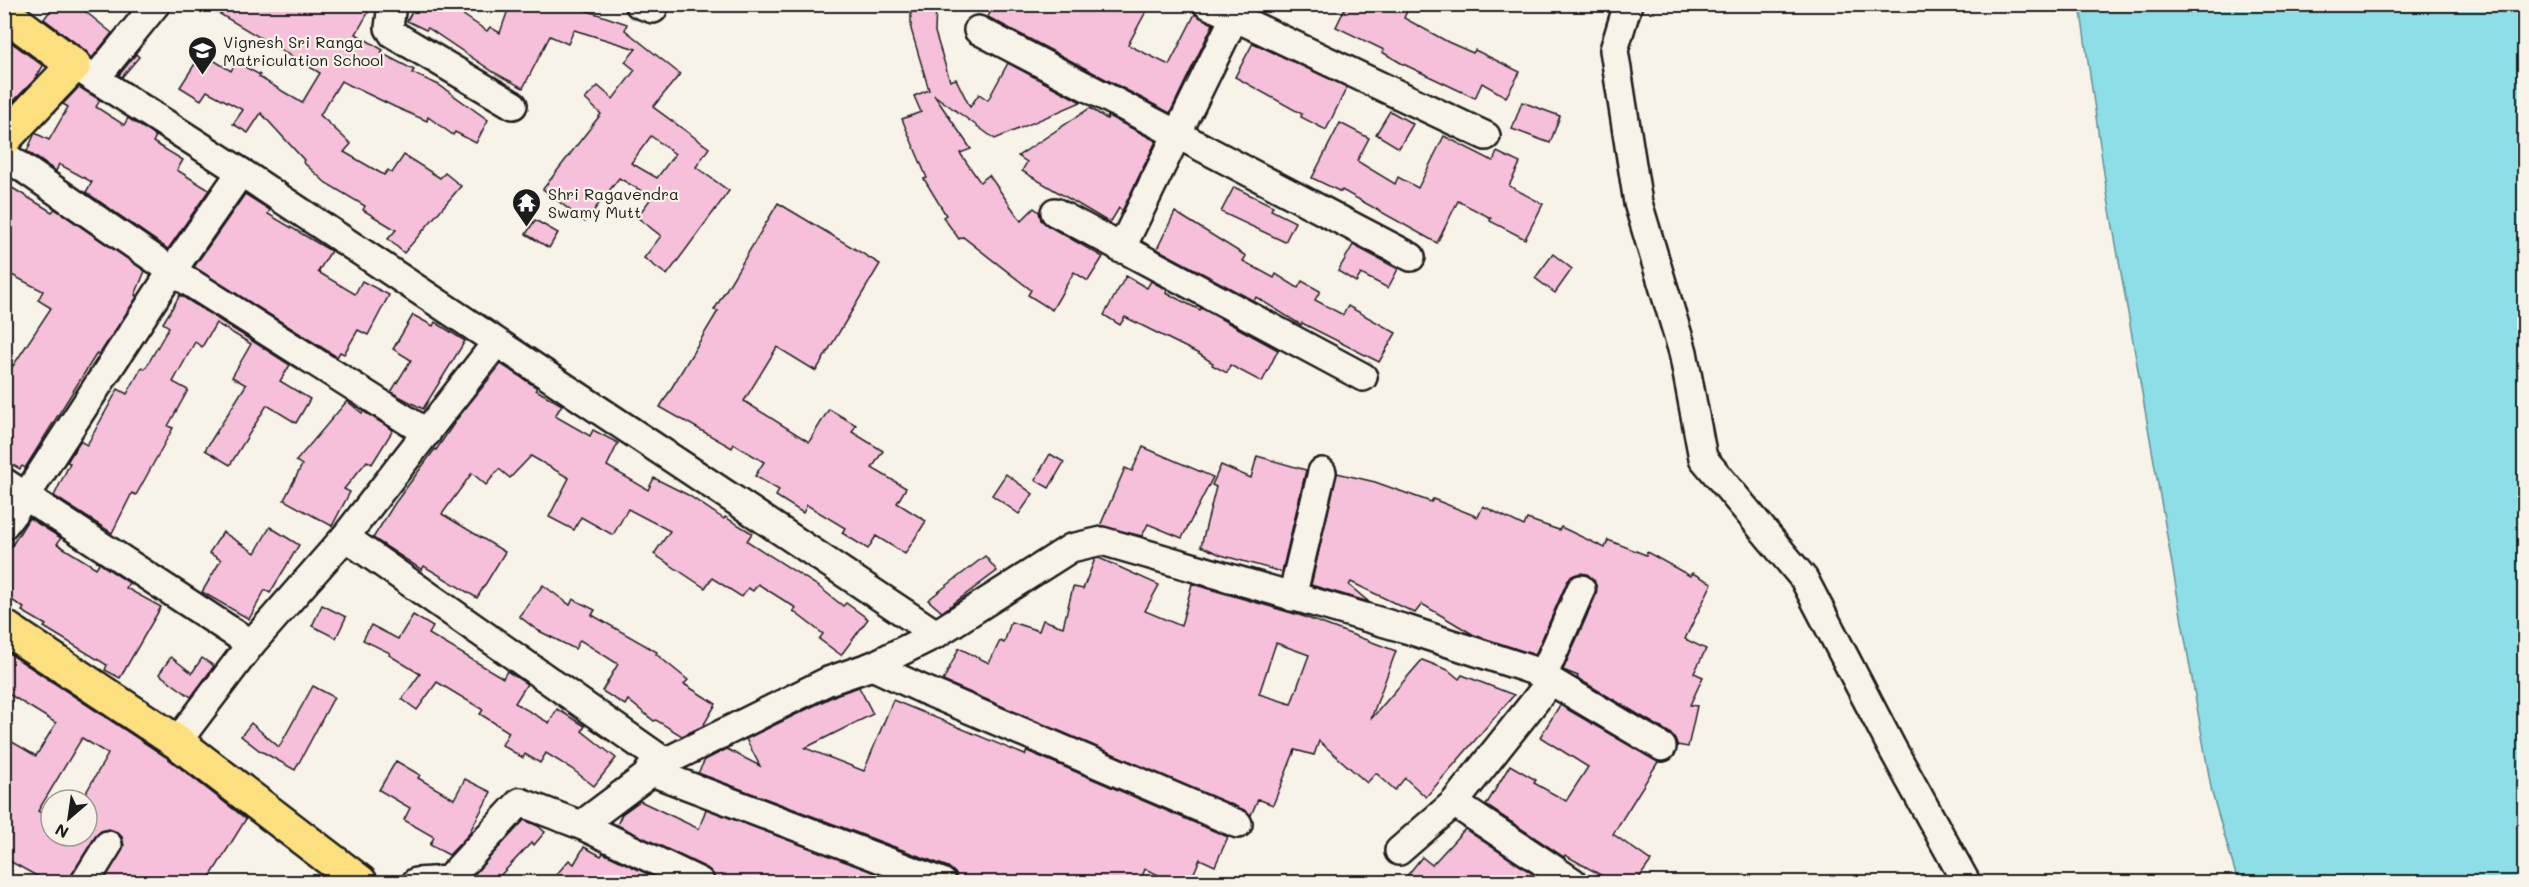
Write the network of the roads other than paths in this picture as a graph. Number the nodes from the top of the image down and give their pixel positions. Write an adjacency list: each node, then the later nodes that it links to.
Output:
1 (156, 4): 8 (street)
2 (392, 4): 9 (street)
3 (1207, 4): 6 (street)
4 (1628, 4): 48 (street)
5 (4, 13): 8 (main road)
6 (1234, 18): 10 (street); 11 (street)
7 (978, 30): 10 (street)
8 (84, 72): 12 (main road); 14 (street)
9 (513, 105)
10 (1177, 134): 16 (street); 17 (street)
11 (1486, 136)
12 (4, 139)
13 (4, 155): 18 (street)
14 (241, 172): 18 (street); 19 (street)
15 (1055, 212): 16 (street)
16 (1121, 249): 20 (street)
17 (1411, 256)
18 (172, 271): 21 (street); 23 (street)
19 (496, 343): 21 (street); 29 (street)
20 (1363, 377)
21 (427, 433): 25 (street)
22 (1322, 472): 27 (street)
23 (15, 489): 24 (street); 30 (street)
24 (4, 525)
25 (345, 537): 30 (street); 35 (street)
26 (1581, 589): 32 (street)
27 (1292, 597): 29 (street); 32 (street)
28 (4, 627): 33 (main road)
29 (936, 634): 31 (street)
30 (251, 644): 33 (street)
31 (873, 666): 35 (street); 37 (street)
32 (1547, 678): 34 (street); 36 (street)
33 (177, 742): 43 (main road)
34 (1662, 747)
35 (657, 766): 38 (street); 46 (street)
36 (1454, 803): 40 (street); 47 (street)
37 (1238, 824)
38 (581, 825): 41 (street); 45 (street)
39 (108, 844): 42 (street)
40 (1399, 851)
41 (450, 881): 44 (street)
42 (85, 882)
43 (360, 882)
44 (416, 882)
45 (700, 882)
46 (942, 882)
47 (1573, 882)
48 (1966, 882)

